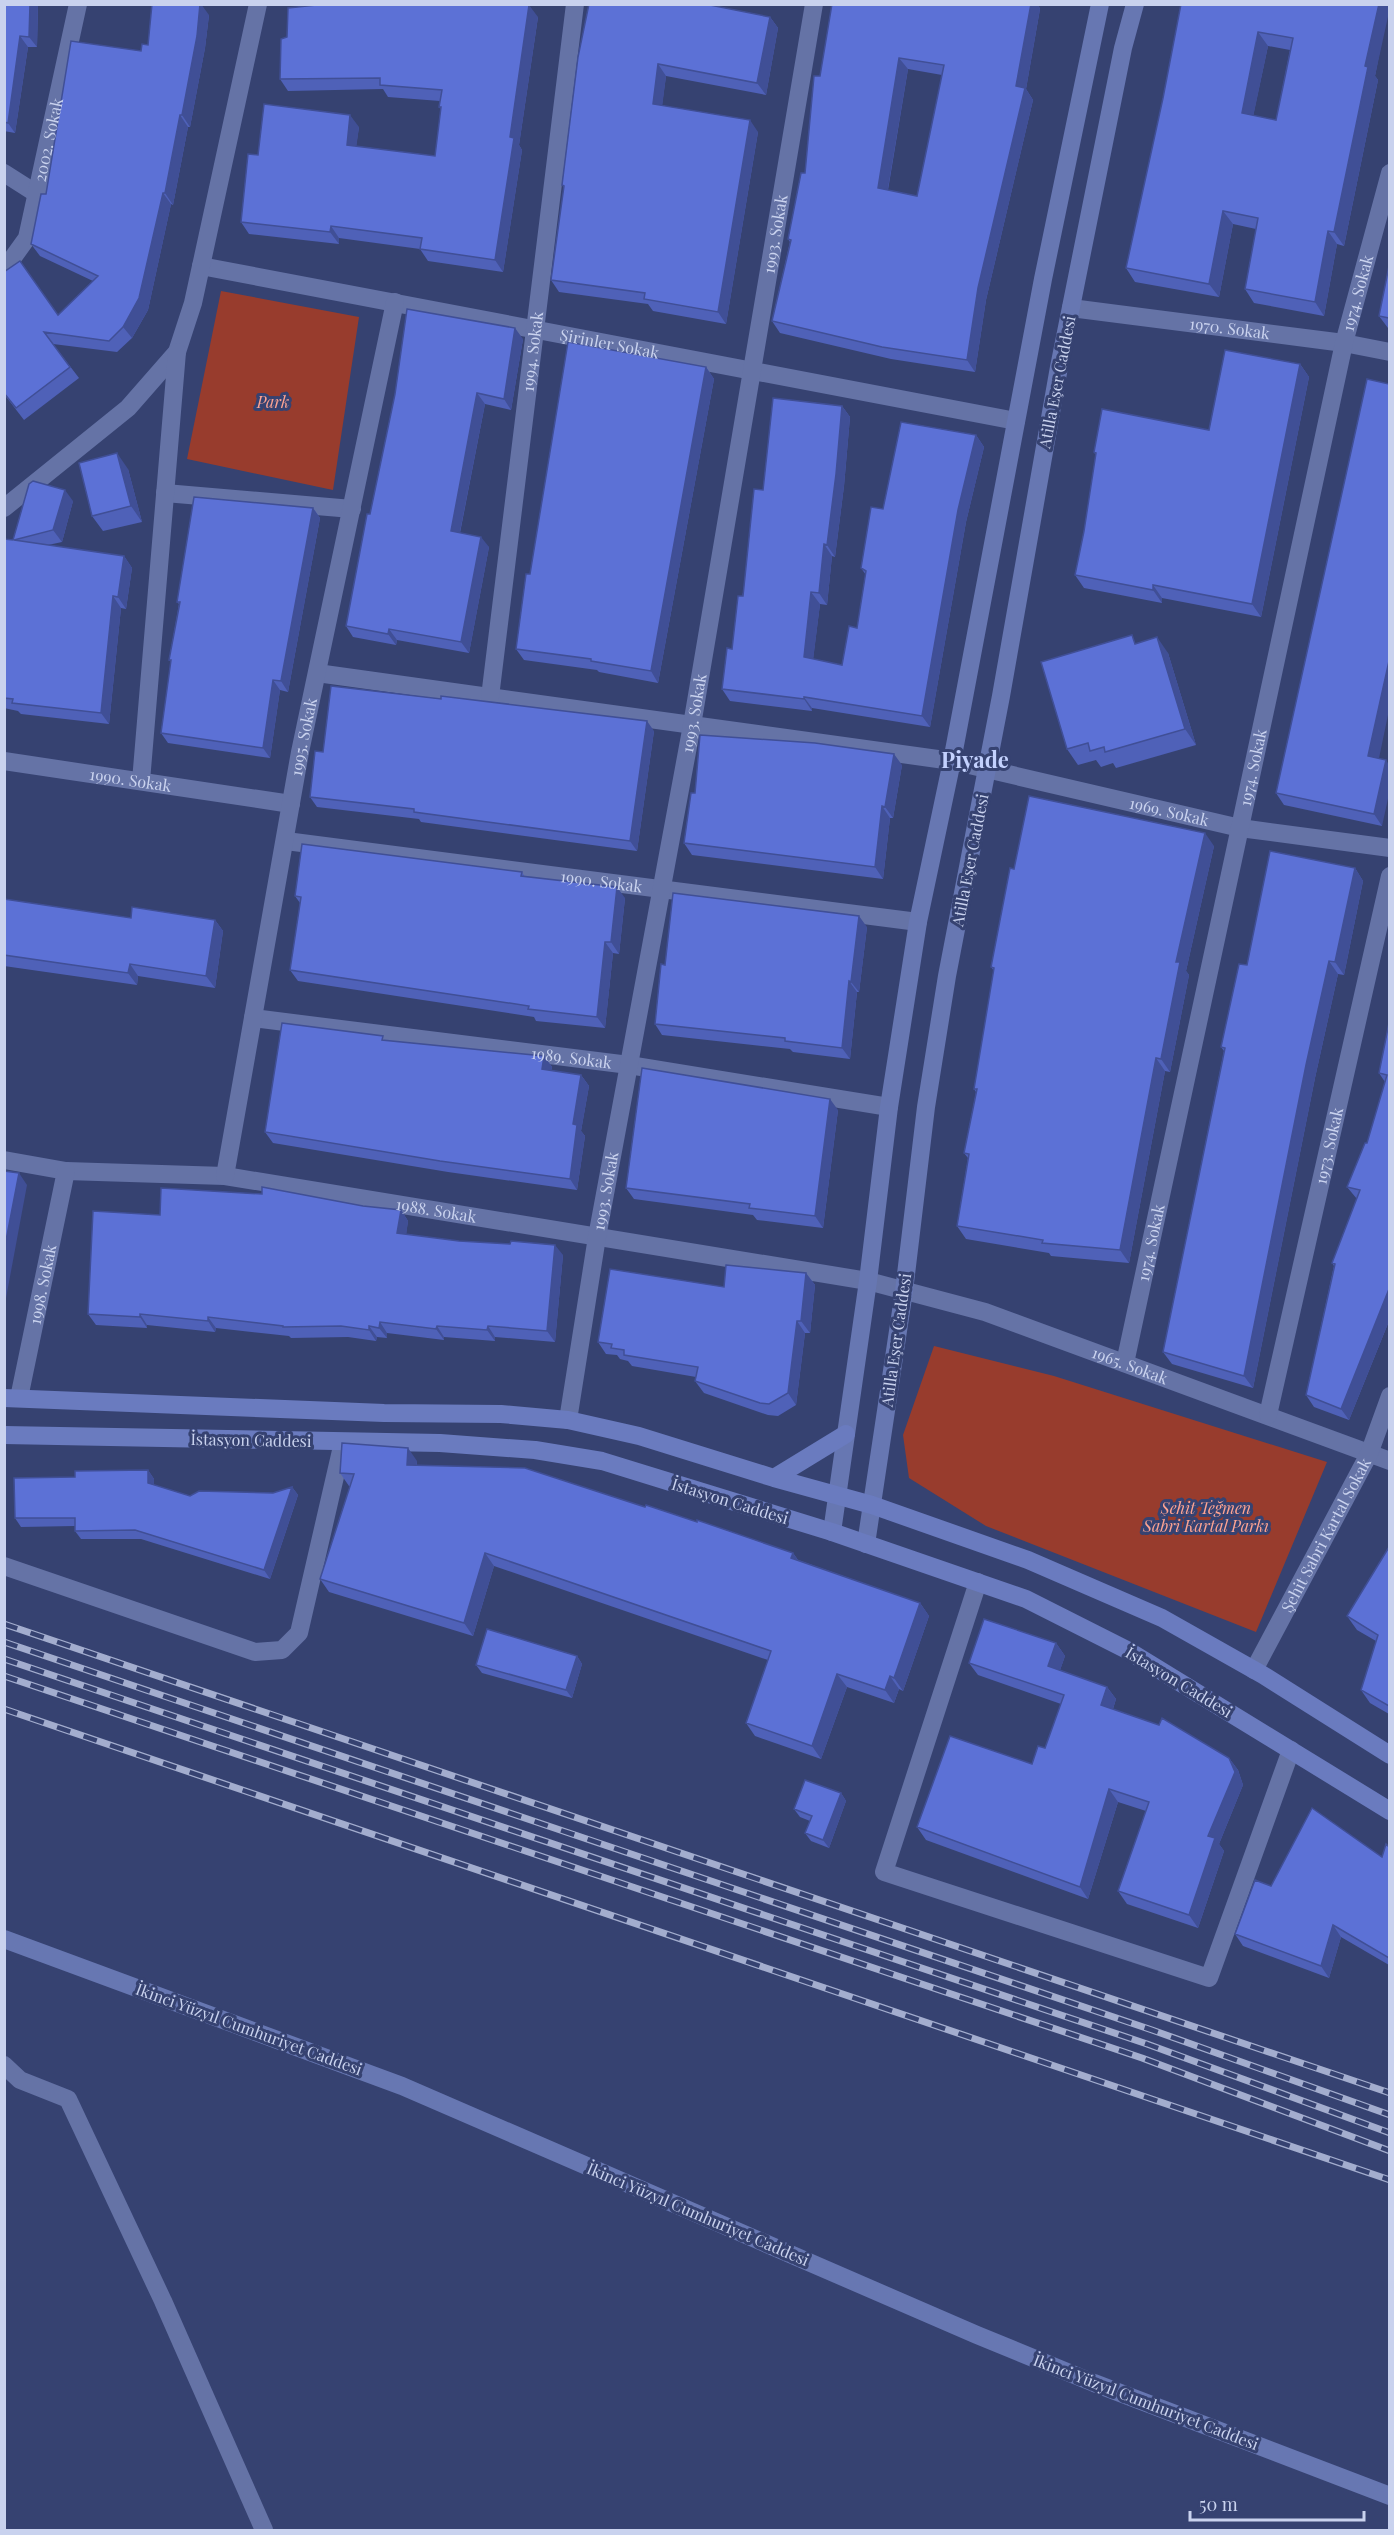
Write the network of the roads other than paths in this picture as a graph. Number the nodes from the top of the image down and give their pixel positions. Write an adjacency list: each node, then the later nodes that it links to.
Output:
1 (78, 4): 9 (street, 2002. Sokak)
2 (258, 4): 10 (street)
3 (574, 4): 14 (street, 1994. Sokak)
4 (814, 4): 18 (street, 1993. Sokak)
5 (1100, 4): 19 (main road, Atilla Eşer Caddesi)
6 (1136, 4): 13 (main road, Atilla Eşer Caddesi)
7 (4, 173): 9 (street)
8 (1389, 173): 15 (street, 1974. Sokak)
9 (37, 194): 11 (street, 2002. Sokak)
10 (201, 266): 12 (street, Şirinler Sokak); 17 (street)
11 (4, 270)
12 (395, 302): 14 (street, Şirinler Sokak); 22 (street, 1995. Sokak)
13 (1071, 308): 15 (street, 1970. Sokak); 28 (main road, Atilla Eşer Caddesi)
14 (535, 329): 18 (street, Şirinler Sokak); 24 (street, 1994. Sokak)
15 (1344, 342): 16 (street, 1970. Sokak); 31 (street, 1974. Sokak)
16 (1389, 351)
17 (177, 352): 20 (street); 21 (street)
18 (752, 371): 19 (street, Şirinler Sokak); 25 (street, 1993. Sokak)
19 (1016, 421): 27 (main road, Atilla Eşer Caddesi)
20 (165, 493): 22 (street); 29 (street)
21 (8, 498)
22 (352, 509): 23 (street, 1995. Sokak)
23 (317, 673): 24 (street, 1969. Sokak); 30 (street, 1995. Sokak)
24 (490, 697): 25 (street, 1969. Sokak)
25 (692, 725): 27 (street, 1969. Sokak); 35 (street, 1993. Sokak)
26 (4, 761): 29 (street, 1990. Sokak)
27 (952, 761): 28 (street, 1969. Sokak); 36 (main road, Atilla Eşer Caddesi)
28 (987, 769): 31 (street, 1969. Sokak); 45 (main road, Atilla Eşer Caddesi)
29 (141, 781): 30 (street, 1990. Sokak)
30 (291, 804): 32 (street, 1995. Sokak)
31 (1240, 828): 33 (street, 1969. Sokak); 46 (street, 1974. Sokak)
32 (286, 841): 35 (street, 1990. Sokak); 37 (street, 1995. Sokak)
33 (1389, 848)
34 (1389, 876): 49 (street, 1973. Sokak)
35 (662, 889): 36 (street, 1990. Sokak); 38 (street, 1993. Sokak)
36 (918, 922): 39 (main road, Atilla Eşer Caddesi)
37 (253, 1018): 38 (street, 1989. Sokak); 42 (street, 1995. Sokak)
38 (629, 1065): 39 (street, 1989. Sokak); 43 (street, 1993. Sokak)
39 (889, 1107): 44 (main road, Atilla Eşer Caddesi)
40 (4, 1160): 41 (street, 1988. Sokak)
41 (66, 1171): 42 (street, 1988. Sokak); 48 (street, 1998. Sokak)
42 (225, 1176): 43 (street, 1988. Sokak)
43 (597, 1237): 44 (street, 1988. Sokak); 50 (street, 1993. Sokak)
44 (868, 1281): 45 (street, 1965. Sokak); 51 (main road, Atilla Eşer Caddesi)
45 (904, 1291): 46 (street, 1965. Sokak); 58 (main road, Atilla Eşer Caddesi)
46 (1125, 1363): 49 (street, 1965. Sokak)
47 (1389, 1396): 54 (street, Şehit Sabri Kartal Sokak)
48 (12, 1398): 50 (main road, İstasyon Caddesi)
49 (1268, 1415): 54 (street, 1965. Sokak)
50 (568, 1420): 56 (main road, İstasyon Caddesi)
51 (846, 1434): 56 (main road); 57 (main road, Atilla Eşer Caddesi)
52 (4, 1435): 53 (main road, İstasyon Caddesi)
53 (343, 1442): 59 (main road, İstasyon Caddesi); 61 (street)
54 (1369, 1454): 55 (street, 1965. Sokak); 63 (street, Şehit Sabri Kartal Sokak)
55 (1389, 1461)
56 (774, 1478): 57 (main road, İstasyon Caddesi)
57 (837, 1495): 58 (main road, İstasyon Caddesi); 59 (main road, Atilla Eşer Caddesi)
58 (872, 1505): 60 (main road, Atilla Eşer Caddesi); 63 (main road, İstasyon Caddesi)
59 (832, 1532): 60 (main road, İstasyon Caddesi)
60 (867, 1544): 62 (main road, İstasyon Caddesi)
61 (4, 1566)
62 (978, 1582): 64 (main road, İstasyon Caddesi); 64 (street)
63 (1254, 1670): 65 (main road, İstasyon Caddesi)
64 (1291, 1750): 66 (main road, İstasyon Caddesi)
65 (1389, 1755)
66 (1389, 1810)
67 (4, 1939): 69 (main road, İkinci Yüzyıl Cumhuriyet Caddesi)
68 (4, 2064): 70 (street)
69 (1389, 2496)
70 (264, 2530)

